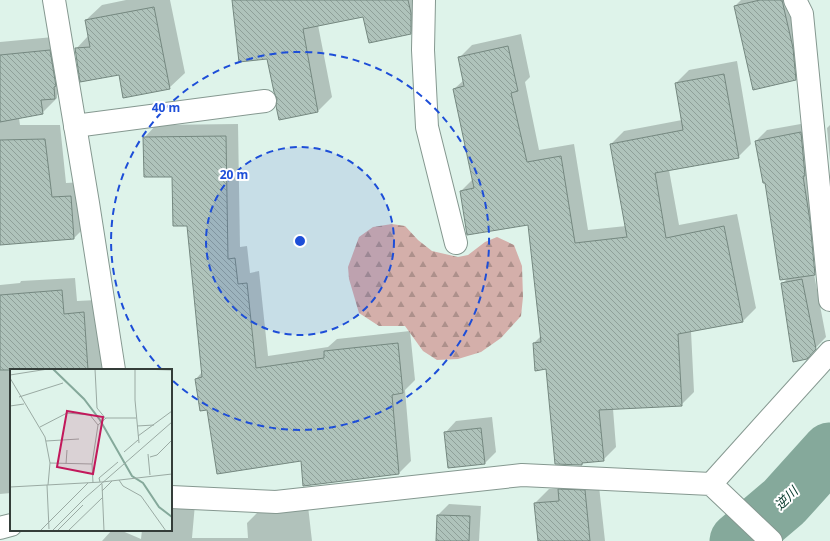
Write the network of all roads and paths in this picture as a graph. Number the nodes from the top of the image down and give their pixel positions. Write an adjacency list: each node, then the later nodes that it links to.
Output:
1 (54, 0): 5 (lane)
2 (424, 0): 6 (lane)
3 (795, 0): 7 (lane)
4 (265, 101): 5 (lane)
5 (75, 126): 9 (lane)
6 (456, 243)
7 (830, 300)
8 (830, 352): 10 (lane)
9 (114, 369)
10 (711, 484): 11 (lane); 14 (lane)
11 (172, 497)
12 (10, 525): 13 (lane)
13 (0, 528)
14 (771, 541)

